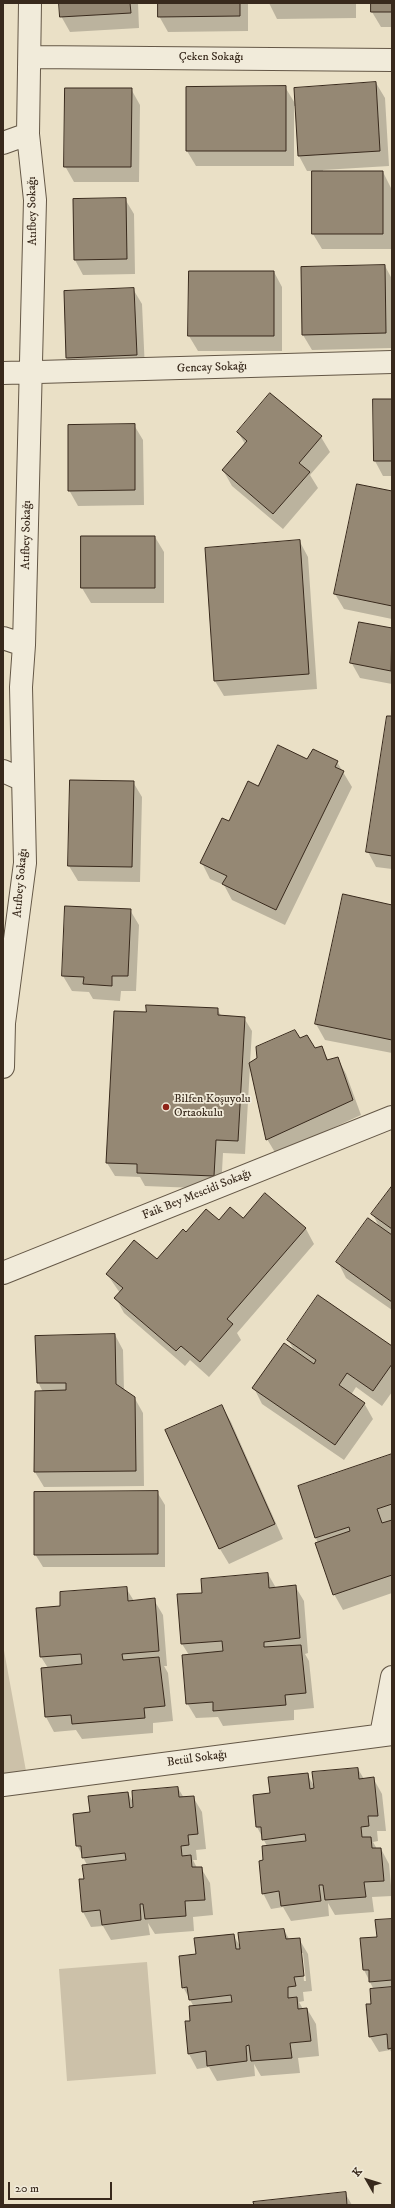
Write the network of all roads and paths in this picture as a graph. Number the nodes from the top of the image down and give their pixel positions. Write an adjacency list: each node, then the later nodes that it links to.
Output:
1 (30, 3): 2 (street, Atıfbey Sokağı)
2 (31, 57): 3 (street, Çeken Sokağı); 4 (street, Atıfbey Sokağı)
3 (392, 60)
4 (28, 134): 5 (street); 8 (street, Atıfbey Sokağı)
5 (3, 143)
6 (392, 362): 8 (street, Gencay Sokağı)
7 (3, 373): 8 (street, Gencay Sokağı)
8 (31, 374): 10 (street, Atıfbey Sokağı)
9 (3, 638): 10 (street)
10 (24, 645): 12 (street, Atıfbey Sokağı)
11 (3, 771): 12 (street)
12 (23, 780): 13 (street, Atıfbey Sokağı)
13 (4, 1023): 14 (street, Atıfbey Sokağı)
14 (3, 1066)
15 (392, 1117): 16 (street, Faik Bey Mescidi Sokağı)
16 (3, 1273)
17 (392, 1677): 18 (street)
18 (387, 1734): 19 (street, Betül Sokağı)
19 (3, 1785)

